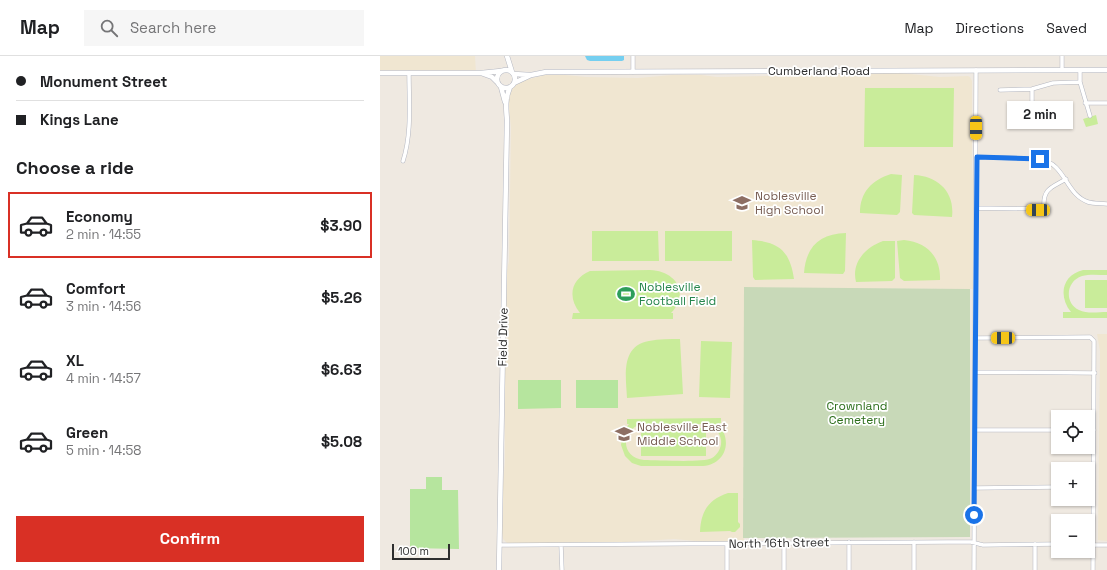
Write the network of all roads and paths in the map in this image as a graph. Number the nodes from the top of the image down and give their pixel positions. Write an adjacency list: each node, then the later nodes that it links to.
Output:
1 (507, 56): 4 (street); 13 (street)
2 (633, 56): 9 (street)
3 (1062, 56): 6 (street)
4 (502, 70): 12 (street); 13 (street); 15 (street)
5 (976, 70): 6 (street, Cumberland Road); 9 (street, Cumberland Road); 27 (street)
6 (1062, 70): 7 (street, Cumberland Road)
7 (1080, 70): 8 (street, Cumberland Road); 16 (street)
8 (1107, 70)
9 (633, 72): 14 (street, Cumberland Road)
10 (380, 73): 11 (street)
11 (409, 73): 12 (street); 28 (street)
12 (481, 73): 15 (street)
13 (513, 73): 14 (street, Cumberland Road); 17 (street)
14 (531, 75): 17 (street, Cumberland Road)
15 (497, 82): 18 (street)
16 (1080, 82): 20 (street); 22 (street)
17 (514, 83): 19 (street)
18 (501, 87): 19 (street); 24 (street)
19 (510, 87): 24 (street)
20 (1032, 89): 21 (street); 25 (street)
21 (1000, 90)
22 (1085, 103): 23 (street); 26 (street)
23 (1107, 103)
24 (506, 104): 49 (street, Field Drive)
25 (1032, 114)
26 (1090, 116)
27 (977, 157): 29 (street); 31 (street)
28 (403, 161)
29 (1066, 179): 30 (street); 31 (street)
30 (1107, 204)
31 (976, 208): 32 (street)
32 (976, 338): 33 (street); 34 (street)
33 (975, 372): 34 (street); 36 (street)
34 (1094, 373): 35 (street)
35 (1094, 410)
36 (975, 430): 37 (street); 38 (street)
37 (1051, 430)
38 (975, 488): 39 (street); 43 (street)
39 (1051, 488)
40 (849, 542): 41 (street, North 16th Street); 42 (street, North 16th Street); 56 (street)
41 (914, 542): 43 (street, North 16th Street); 57 (street)
42 (784, 543): 45 (street, North 16th Street); 55 (street)
43 (974, 543): 46 (street, North 16th Street); 58 (street)
44 (561, 544): 45 (street, North 16th Street); 49 (street, North 16th Street); 53 (street)
45 (727, 544): 54 (street)
46 (1036, 544): 47 (street, North 16th Street); 59 (street)
47 (1051, 544)
48 (1095, 544): 50 (street)
49 (500, 545): 52 (street, Field Drive)
50 (1107, 545)
51 (1093, 558): 60 (street)
52 (499, 570)
53 (562, 570)
54 (727, 570)
55 (784, 570)
56 (849, 570)
57 (914, 570)
58 (974, 570)
59 (1036, 570)
60 (1093, 570)

